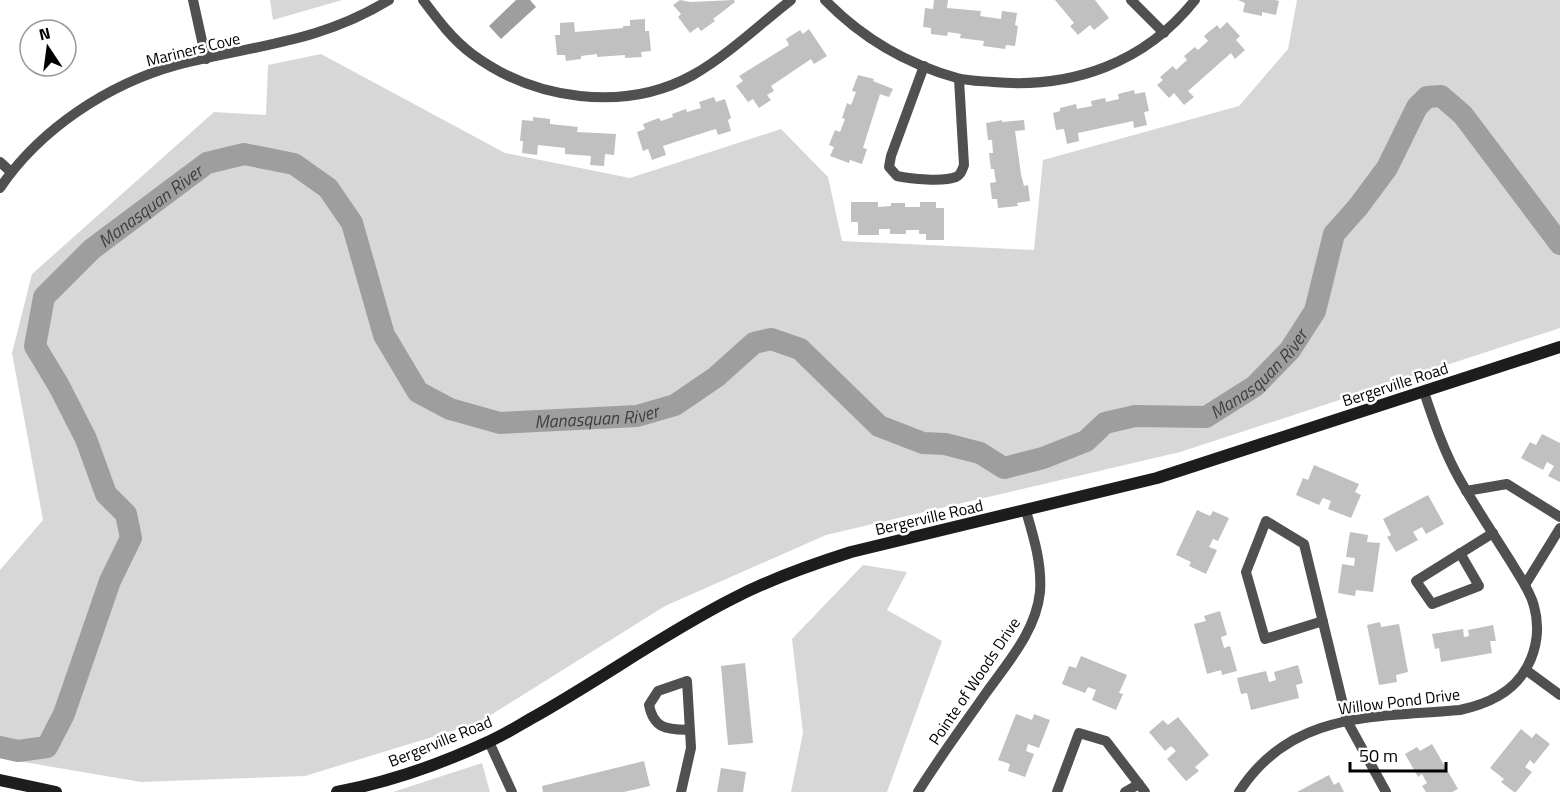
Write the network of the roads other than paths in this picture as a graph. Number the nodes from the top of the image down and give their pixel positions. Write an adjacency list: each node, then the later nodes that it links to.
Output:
1 (193, 0): 9 (street)
2 (390, 0): 9 (street, Mariners Cove)
3 (423, 0): 4 (street)
4 (791, 0)
5 (825, 0): 10 (street)
6 (1131, 0): 8 (street)
7 (1191, 2): 8 (street)
8 (1164, 33): 11 (street)
9 (206, 59): 13 (street, Mariners Cove)
10 (924, 66): 11 (street); 11 (street)
11 (959, 79)
12 (0, 162): 13 (street)
13 (11, 172): 14 (street, Mariners Cove)
14 (0, 188)
15 (1560, 347): 16 (street, Bergerville Road)
16 (1424, 392): 17 (street); 18 (street, Bergerville Road)
17 (1466, 491): 19 (street); 21 (street, Willow Pond Drive)
18 (1026, 511): 29 (street, Bergerville Road); 36 (street, Pointe of Woods Drive)
19 (1560, 517)
20 (1560, 528): 23 (street)
21 (1493, 533): 22 (street); 23 (street, Willow Pond Drive)
22 (1460, 554): 22 (street)
23 (1525, 585): 25 (street, Willow Pond Drive)
24 (1323, 621): 24 (street); 27 (street)
25 (1526, 670): 26 (street); 27 (street, Willow Pond Drive)
26 (1560, 695)
27 (1347, 721): 39 (street, Willow Pond Drive); 40 (street)
28 (690, 730): 28 (street); 35 (street)
29 (489, 742): 33 (street, Bergerville Road); 34 (street)
30 (0, 780): 32 (street)
31 (1142, 788): 37 (street); 38 (street)
32 (56, 792)
33 (337, 792)
34 (512, 792)
35 (681, 792)
36 (918, 792)
37 (1057, 792)
38 (1125, 792)
39 (1239, 792)
40 (1386, 792)

